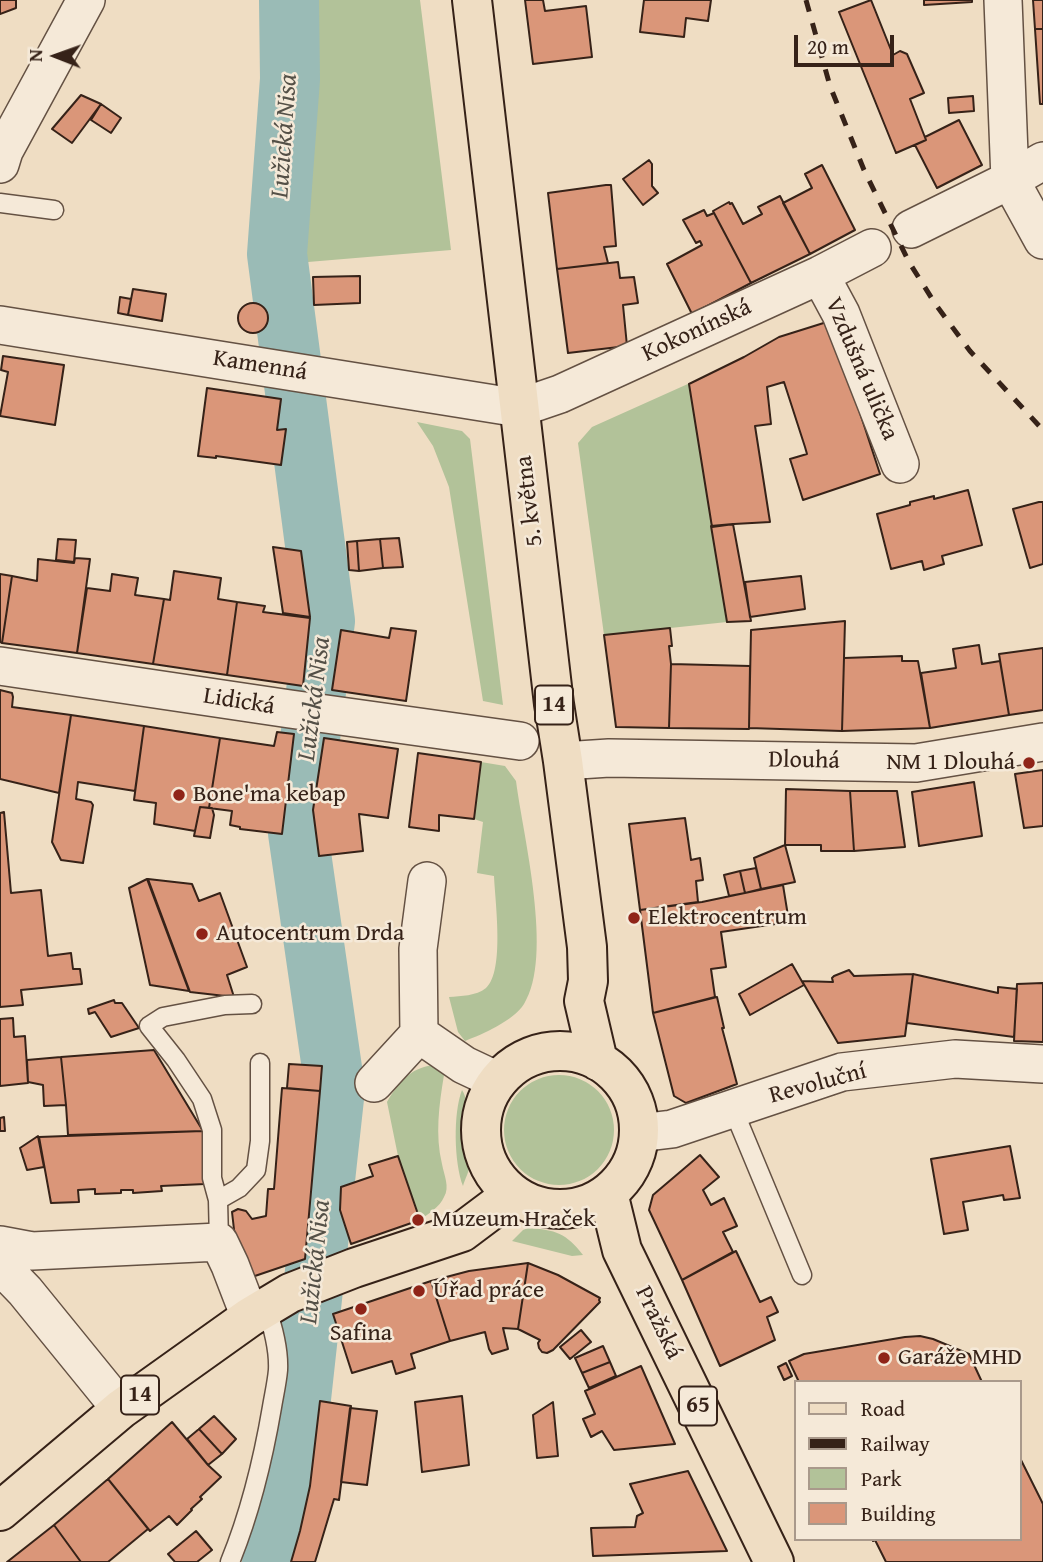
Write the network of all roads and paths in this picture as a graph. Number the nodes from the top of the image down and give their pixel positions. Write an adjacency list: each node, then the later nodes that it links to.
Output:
1 (86, 0): 5 (street)
2 (472, 0): 14 (main road, 5. května / 14)
3 (1003, 0): 6 (street)
4 (1043, 161): 6 (street)
5 (0, 163)
6 (1010, 180): 9 (street); 10 (street)
7 (0, 202): 8 (lane)
8 (54, 209)
9 (911, 229)
10 (1043, 240)
11 (872, 248): 12 (street, Kokonínská)
12 (820, 275): 14 (street, Kokonínská); 15 (street, Vzdušná ulička)
13 (0, 325): 14 (street, Kamenná)
14 (519, 408): 19 (main road, 5. května / 14)
15 (900, 464)
16 (0, 666): 17 (street, Lidická)
17 (520, 741)
18 (1043, 742): 19 (street, Dlouhá)
19 (563, 761): 21 (main road, 5. května / 14)
20 (427, 881): 23 (street)
21 (584, 1001): 24 (main road, 5. května / 14); 25 (main road, 5. května / 14)
22 (252, 1004): 33 (lane)
23 (419, 1034): 28 (street); 29 (street)
24 (551, 1052): 25 (main road); 28 (main road)
25 (598, 1061): 31 (main road)
26 (260, 1063): 33 (lane)
27 (1043, 1064): 30 (street, Revoluční)
28 (498, 1081): 32 (main road)
29 (374, 1083)
30 (733, 1109): 31 (street, Revoluční); 38 (lane)
31 (639, 1133): 34 (main road)
32 (501, 1181): 34 (main road); 39 (main road, 14)
33 (218, 1200): 35 (lane)
34 (595, 1200): 43 (main road, Pražská / 65)
35 (219, 1242): 36 (street); 39 (street)
36 (0, 1245)
37 (0, 1265): 40 (street)
38 (802, 1275)
39 (269, 1306): 40 (main road, 14); 42 (lane)
40 (121, 1409): 41 (main road, 14)
41 (0, 1511)
42 (230, 1562)
43 (774, 1562)

